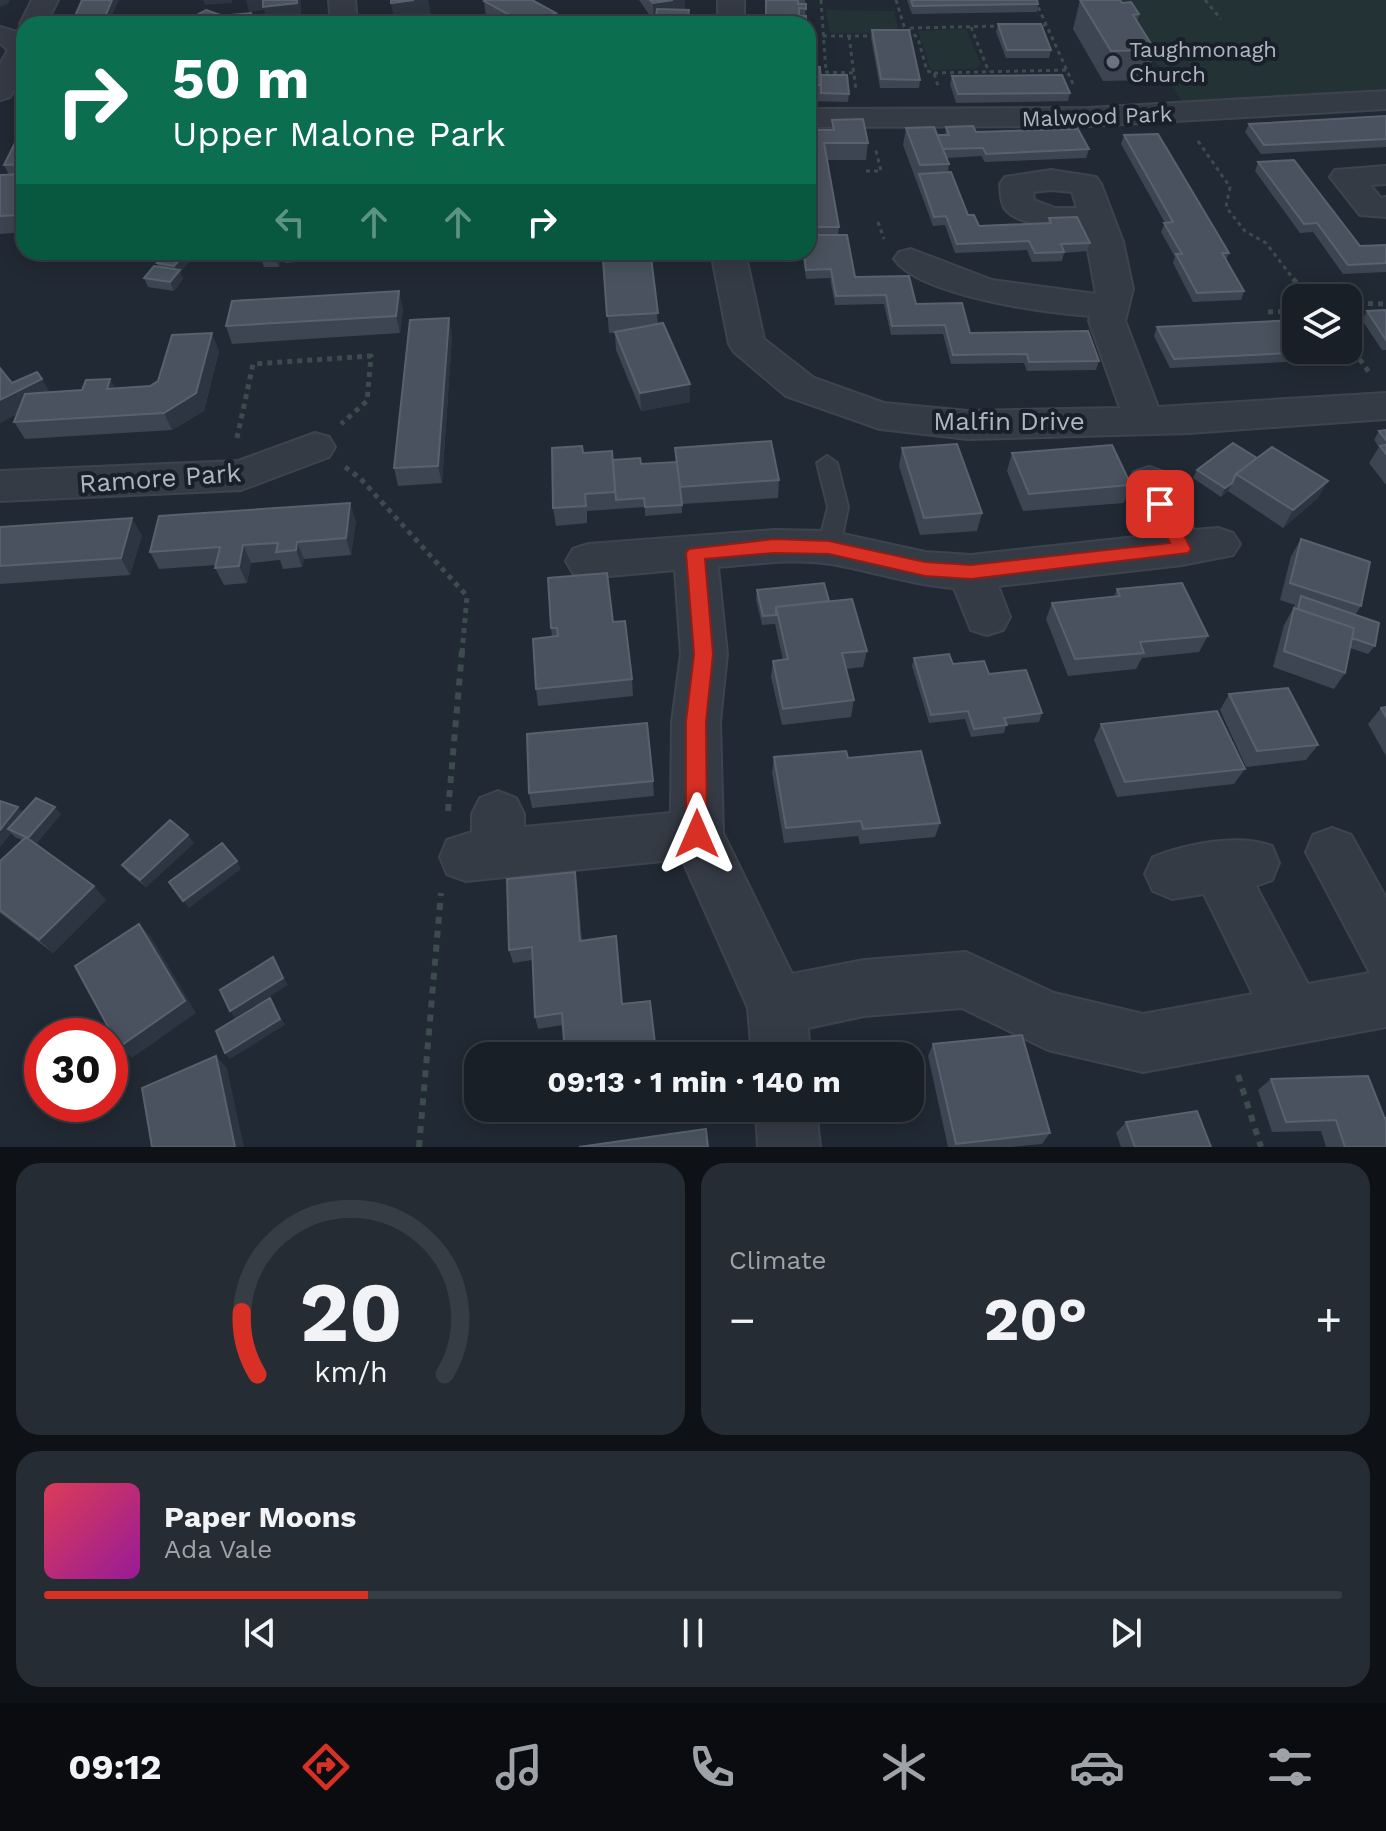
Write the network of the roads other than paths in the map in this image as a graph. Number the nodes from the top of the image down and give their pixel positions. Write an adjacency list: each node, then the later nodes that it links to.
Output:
1 (45, 0): 2 (street)
2 (31, 16)
3 (16, 60): 4 (street)
4 (0, 91)
5 (1386, 100): 6 (street, Malwood Park)
6 (816, 118)
7 (1386, 175): 8 (street)
8 (1386, 207)
9 (1097, 218): 12 (street)
10 (911, 259): 12 (street)
11 (730, 260): 14 (street, Malfin Drive)
12 (1111, 306): 14 (street)
13 (1382, 395): 14 (street, Malfin Drive)
14 (1144, 421)
15 (315, 447): 18 (street, Ramore Park)
16 (827, 463): 19 (lane)
17 (1149, 482): 22 (street)
18 (0, 486)
19 (829, 547): 20 (street); 22 (street)
20 (695, 553): 21 (street); 24 (street)
21 (588, 561)
22 (971, 572): 23 (street)
23 (987, 617)
24 (697, 834): 25 (street); 31 (street)
25 (487, 841)
26 (1332, 852): 28 (street)
27 (1214, 868): 30 (street)
28 (1386, 953)
29 (1386, 999): 30 (street)
30 (1293, 1015): 31 (street)
31 (779, 1031)
32 (787, 1122): 33 (street)
33 (789, 1147)

